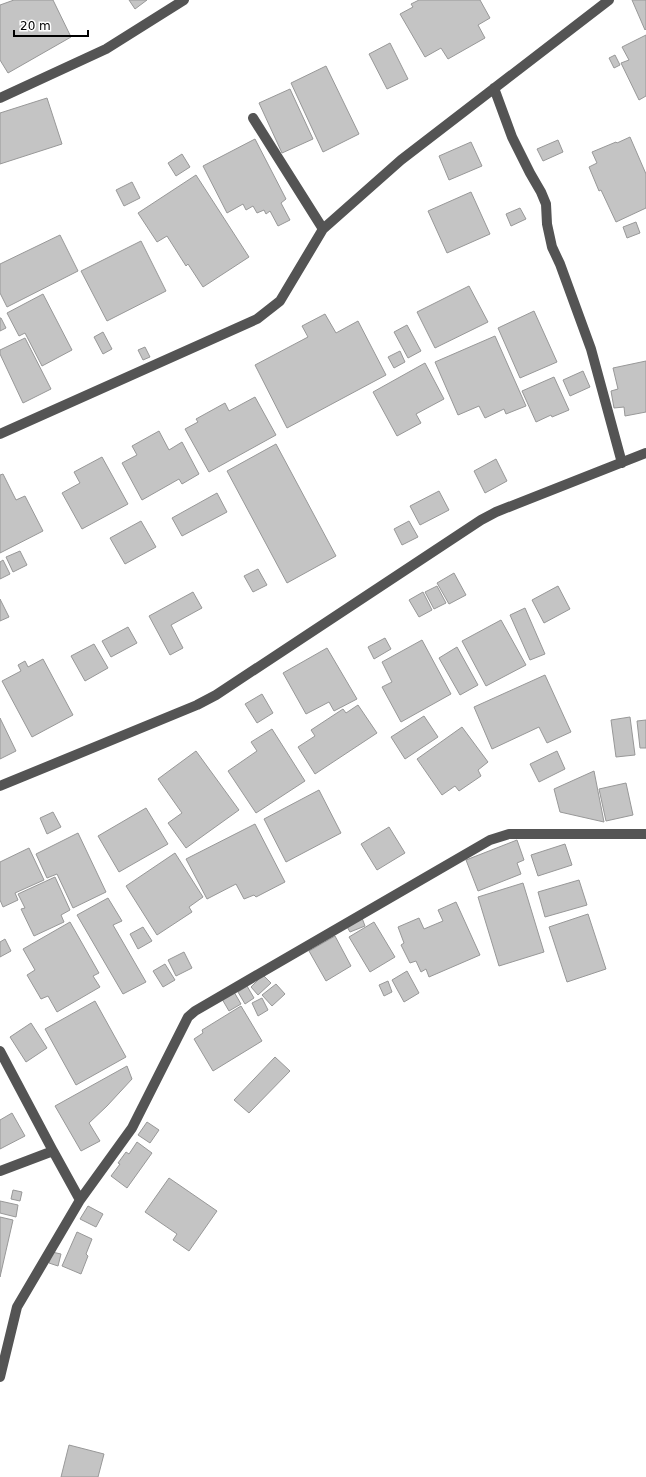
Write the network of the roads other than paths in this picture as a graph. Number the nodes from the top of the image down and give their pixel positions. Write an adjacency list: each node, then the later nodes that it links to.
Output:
1 (184, 0): 4 (street)
2 (609, 0): 3 (street)
3 (494, 88): 6 (street); 9 (street)
4 (0, 98)
5 (253, 118): 6 (street)
6 (323, 230): 7 (street)
7 (0, 434)
8 (646, 453): 9 (street)
9 (622, 463): 10 (street)
10 (0, 786)
11 (646, 834): 15 (street)
12 (0, 1051): 13 (street)
13 (53, 1151): 14 (street); 15 (street)
14 (0, 1171)
15 (80, 1200): 16 (street)
16 (0, 1377)

